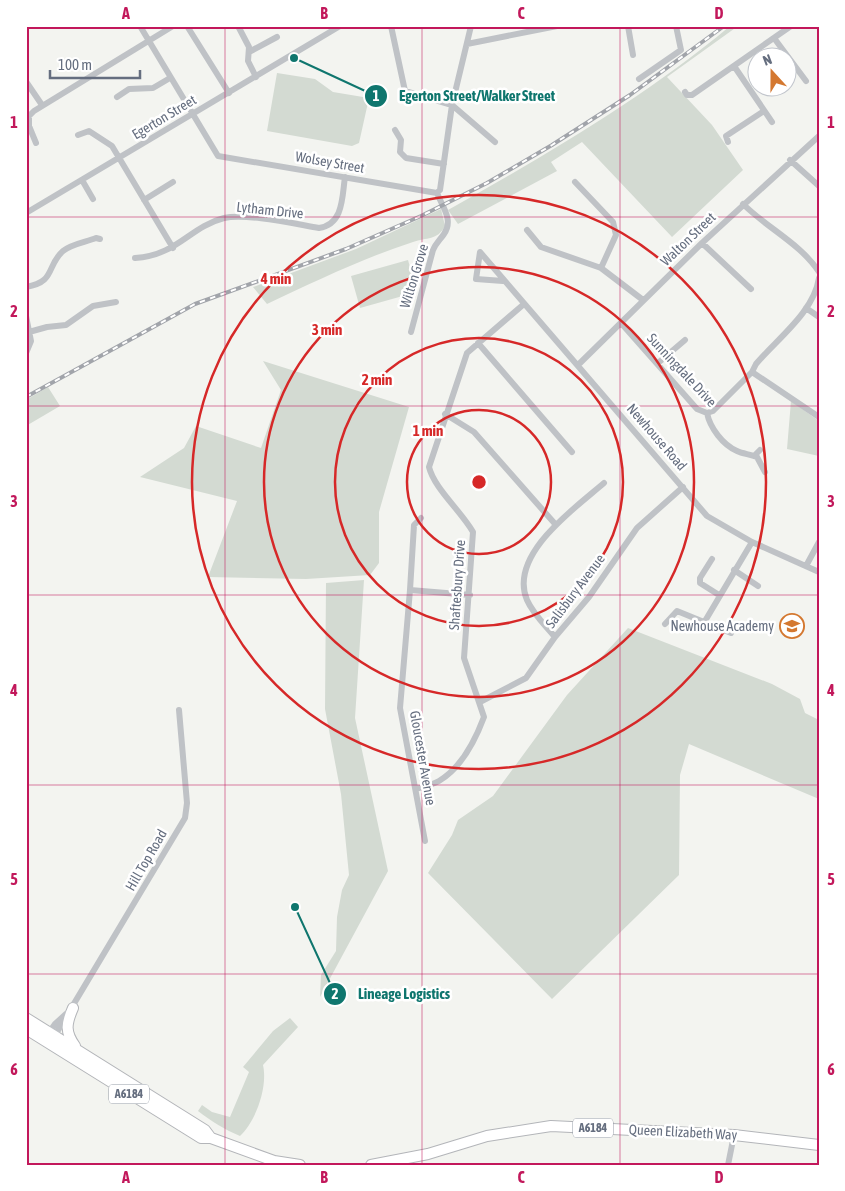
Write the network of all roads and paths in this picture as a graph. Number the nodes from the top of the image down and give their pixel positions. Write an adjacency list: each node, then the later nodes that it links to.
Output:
1 (140, 26): 14 (street)
2 (173, 26): 14 (street)
3 (187, 26): 25 (street)
4 (238, 26): 16 (street)
5 (340, 26): 19 (street, Egerton Street)
6 (390, 26): 28 (street)
7 (471, 26): 15 (street)
8 (557, 26): 15 (street)
9 (628, 26): 17 (street)
10 (676, 26): 21 (street)
11 (791, 26): 13 (street)
12 (277, 37): 16 (street)
13 (774, 38): 18 (street); 22 (street)
14 (148, 41): 20 (street); 27 (street)
15 (467, 44): 28 (street)
16 (249, 52): 19 (street)
17 (633, 54)
18 (734, 66): 24 (street); 29 (street)
19 (256, 77): 25 (street, Egerton Street)
20 (170, 78): 26 (street); 30 (street)
21 (639, 79)
22 (806, 81)
23 (27, 83): 27 (street)
24 (685, 92)
25 (229, 93): 30 (street, Egerton Street)
26 (117, 97)
27 (42, 105): 37 (street)
28 (452, 105): 35 (street); 40 (street)
29 (764, 111): 31 (street); 36 (street)
30 (192, 114): 38 (street, Egerton Street); 41 (street, Wolsey Street)
31 (772, 122)
32 (395, 130): 40 (street)
33 (78, 134): 38 (street)
34 (819, 136): 39 (street, Walton Street)
35 (495, 142)
36 (728, 142)
37 (36, 143)
38 (119, 158): 42 (street, Egerton Street); 48 (street)
39 (790, 160): 45 (street); 49 (street, Walton Street)
40 (444, 164): 46 (street)
41 (345, 177): 46 (street, Wolsey Street); 54 (street, Lytham Drive)
42 (82, 180): 47 (street); 50 (street, Egerton Street)
43 (173, 182): 48 (street)
44 (575, 182): 56 (street)
45 (819, 186)
46 (437, 193): 70 (street, Wilton Grove)
47 (94, 200)
48 (144, 200): 54 (street)
49 (743, 204): 53 (street, Walton Street); 57 (street)
50 (26, 213)
51 (528, 230): 56 (street)
52 (100, 239): 60 (street)
53 (702, 243): 61 (street); 62 (street, Walton Street)
54 (173, 248): 55 (street, Lytham Drive)
55 (135, 258)
56 (601, 268): 62 (street)
57 (819, 272)
58 (819, 278): 65 (street)
59 (503, 281): 59 (street, Newhouse Road); 64 (street, Newhouse Road)
60 (26, 287)
61 (751, 289)
62 (643, 300): 68 (street, Walton Street)
63 (116, 302): 69 (street)
64 (524, 304): 72 (street, Shaftesbury Drive); 75 (street, Newhouse Road)
65 (806, 308): 67 (street); 76 (street)
66 (26, 316): 69 (street)
67 (819, 316)
68 (621, 323): 74 (street, Sunningdale Drive); 75 (street, Walton Street)
69 (29, 332): 73 (street)
70 (411, 332)
71 (685, 340): 74 (street)
72 (478, 343): 78 (street, Shaftesbury Drive); 81 (street)
73 (26, 353)
74 (658, 363): 77 (street, Sunningdale Drive)
75 (578, 365): 85 (street, Newhouse Road)
76 (752, 372): 77 (street); 79 (street)
77 (707, 413): 82 (street, Sunningdale Drive)
78 (445, 414): 87 (street); 97 (street, Shaftesbury Drive)
79 (819, 417)
80 (760, 450): 82 (street)
81 (572, 452)
82 (754, 456): 83 (street)
83 (765, 472)
84 (604, 483): 87 (street)
85 (683, 487): 88 (street, Newhouse Road); 101 (street, Salisbury Avenue)
86 (421, 518): 95 (street, Gloucester Avenue)
87 (556, 525): 101 (street)
88 (752, 542): 91 (street, Newhouse Road); 92 (street)
89 (819, 542): 91 (street)
90 (712, 559): 96 (street)
91 (806, 566): 93 (street, Newhouse Road)
92 (734, 570): 94 (street); 96 (street)
93 (819, 572)
94 (758, 586)
95 (410, 590): 97 (street); 104 (street, Gloucester Avenue)
96 (719, 594): 98 (street)
97 (470, 595): 102 (street, Shaftesbury Drive)
98 (705, 621): 99 (street); 100 (street)
99 (665, 624)
100 (731, 633)
101 (555, 637): 102 (street, Salisbury Avenue)
102 (480, 702): 104 (street, Shaftesbury Drive)
103 (178, 710): 106 (street, Hill Top Road)
104 (416, 789): 105 (street, Gloucester Avenue)
105 (425, 841)
106 (73, 1008): 109 (street, Hill Top Road); 109 (street, Hill Top Road); 110 (main road)
107 (26, 1018): 109 (main road)
108 (26, 1029): 109 (main road, A6184)
109 (51, 1035): 110 (main road, A6184); 112 (main road, A6184)
110 (76, 1048): 112 (main road, A6184)
111 (734, 1134): 113 (main road, Queen Elizabeth Way / A6184); 115 (main road, Queen Elizabeth Way / A6184); 116 (street)
112 (211, 1138): 114 (main road, A6184)
113 (819, 1145)
114 (300, 1165)
115 (370, 1165)
116 (728, 1165)

